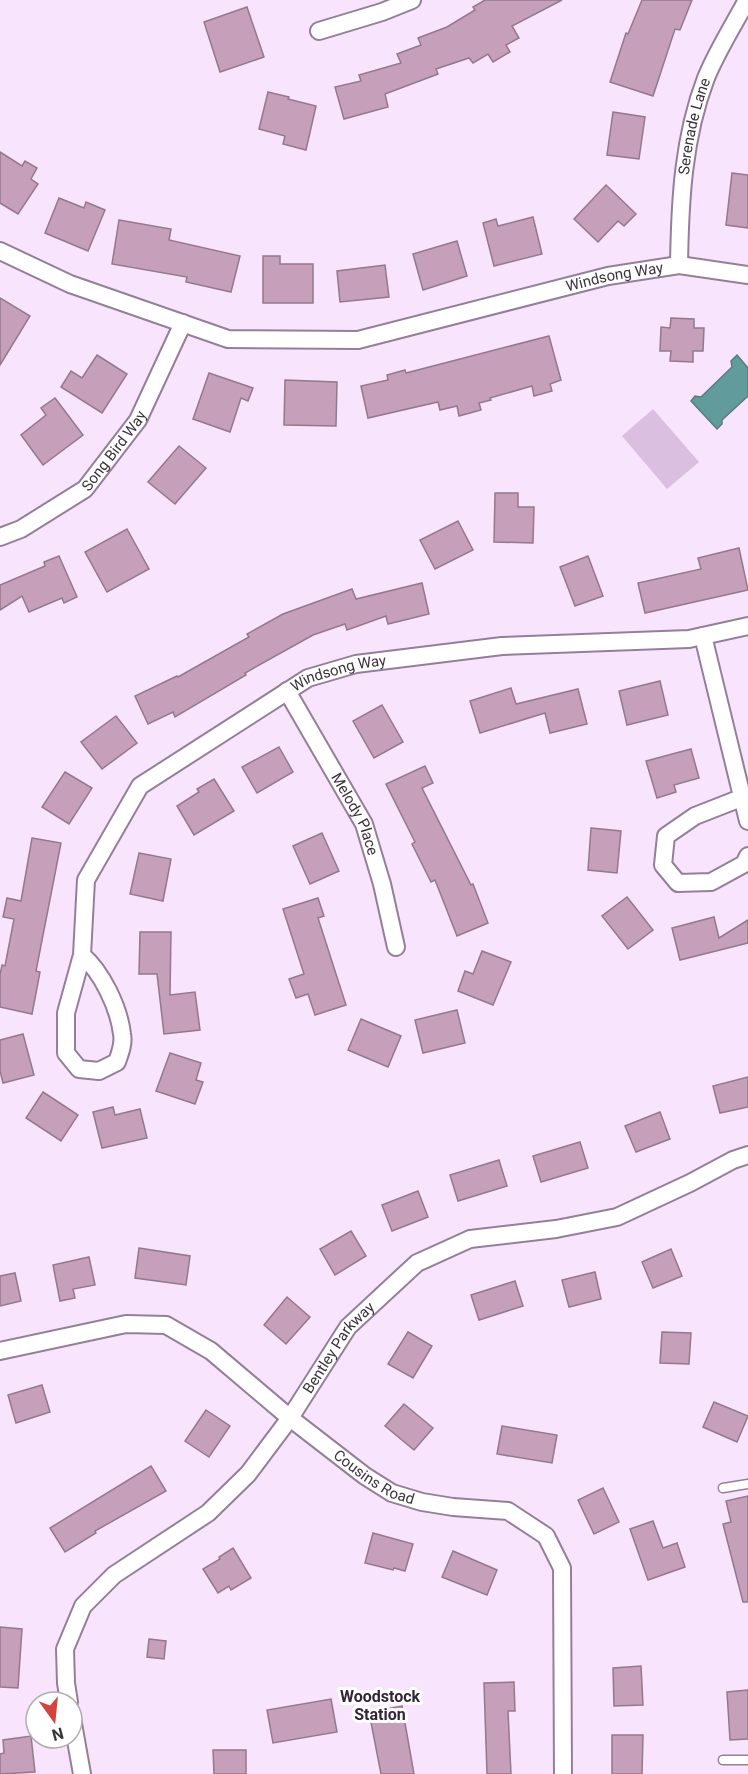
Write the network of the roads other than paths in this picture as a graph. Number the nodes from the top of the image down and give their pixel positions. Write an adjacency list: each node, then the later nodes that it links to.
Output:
1 (412, 0): 3 (street)
2 (747, 0): 5 (street, Serenade Lane)
3 (319, 31)
4 (0, 251): 7 (street, Windsong Way)
5 (680, 265): 6 (street, Windsong Way); 7 (street, Windsong Way)
6 (748, 275)
7 (183, 323): 8 (street, Song Bird Way)
8 (0, 537)
9 (748, 626): 10 (street, Windsong Way)
10 (703, 636): 11 (street, Windsong Way); 12 (street)
11 (288, 691): 15 (street, Melody Place); 16 (street, Windsong Way)
12 (741, 798): 13 (street); 14 (street)
13 (748, 821)
14 (748, 856)
15 (396, 947)
16 (82, 955): 16 (street, Windsong Way)
17 (748, 1155): 19 (street, Bentley Parkway)
18 (0, 1351): 19 (street, Cousins Road)
19 (290, 1418): 22 (street, Bentley Parkway); 27 (street, Cousins Road)
20 (748, 1484): 21 (lane)
21 (723, 1488)
22 (67, 1690)
23 (78, 1750): 26 (street)
24 (723, 1760): 25 (lane)
25 (748, 1760)
26 (82, 1774)
27 (563, 1774)

